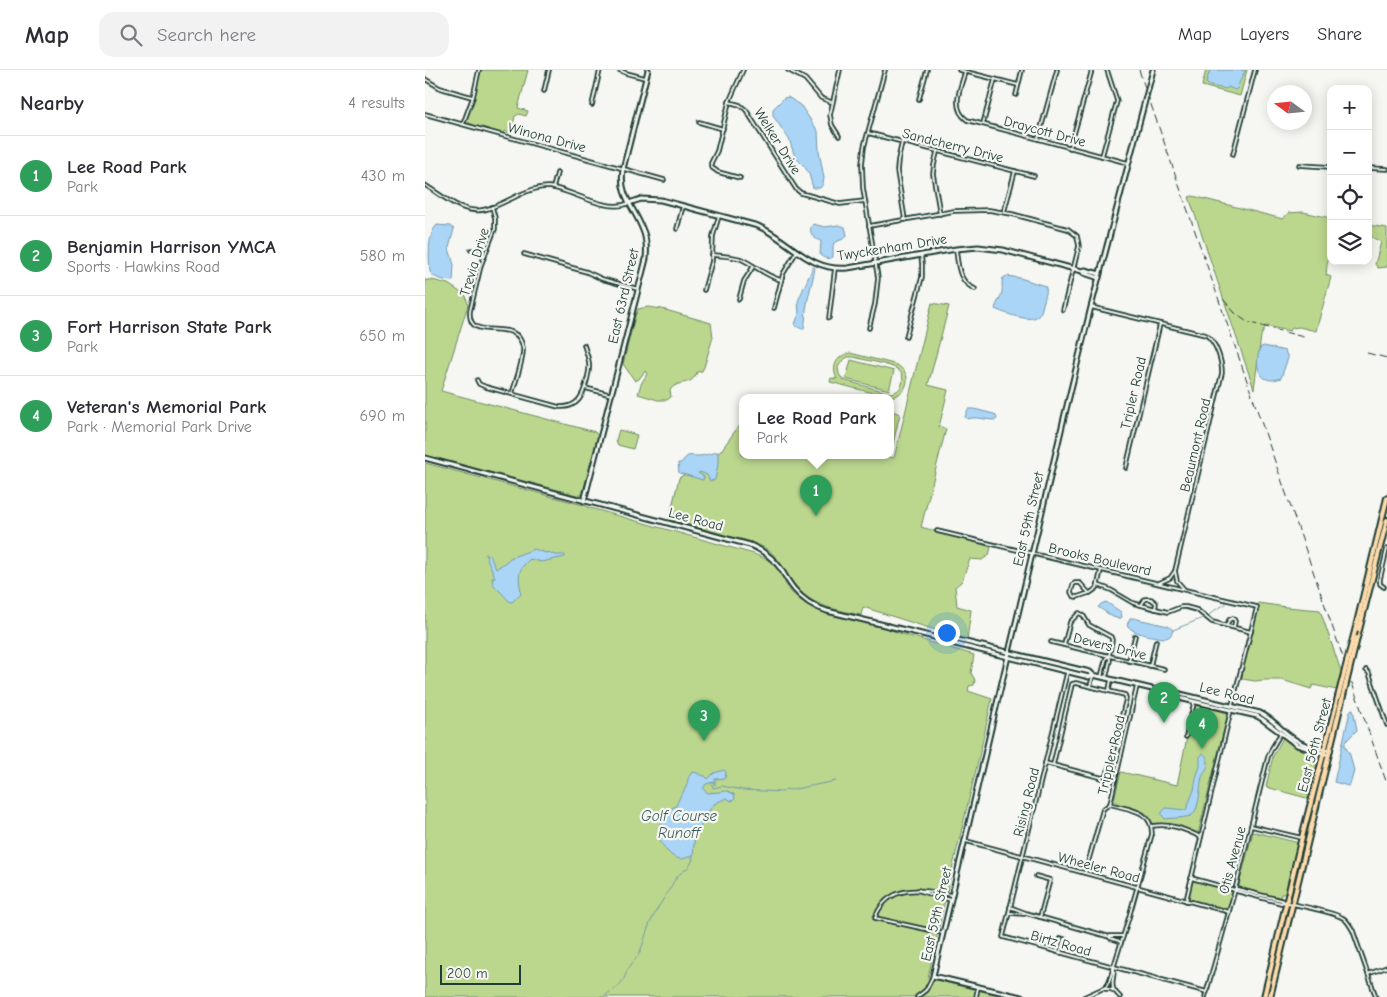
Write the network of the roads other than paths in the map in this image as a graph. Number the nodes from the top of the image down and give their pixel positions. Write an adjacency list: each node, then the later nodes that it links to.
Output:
1 (479, 70): 25 (street)
2 (549, 70): 23 (street)
3 (600, 70): 29 (street)
4 (619, 70): 19 (street)
5 (648, 70): 19 (street, East 63rd Street)
6 (743, 70): 27 (street)
7 (788, 70): 28 (street)
8 (840, 70): 28 (street)
9 (885, 70): 35 (street)
10 (927, 70): 26 (street)
11 (959, 70): 18 (street)
12 (1022, 70): 22 (street)
13 (1057, 70): 37 (street)
14 (1092, 70): 39 (street)
15 (1107, 70): 42 (street)
16 (1153, 70): 43 (street, East 59th Street)
17 (1255, 70): 41 (street)
18 (965, 72): 20 (street); 33 (street, Draycott Drive)
19 (646, 78): 47 (street, East 63rd Street)
20 (995, 79): 22 (street); 33 (street)
21 (425, 80): 25 (street)
22 (1018, 85): 24 (street)
23 (544, 91)
24 (1016, 95)
25 (473, 97): 32 (street)
26 (919, 99)
27 (729, 102): 34 (street); 56 (street, Welker Drive)
28 (832, 102): 36 (street)
29 (592, 105)
30 (425, 114): 32 (street, Winona Drive)
31 (699, 122): 34 (street)
32 (463, 124): 47 (street, Winona Drive)
33 (983, 124): 37 (street, Draycott Drive)
34 (723, 129): 52 (street)
35 (868, 133): 38 (street, Sandcherry Drive); 56 (street)
36 (839, 136)
37 (1038, 139): 39 (street, Draycott Drive)
38 (903, 142): 40 (street, Sandcherry Drive); 63 (street)
39 (1070, 148): 42 (street, Draycott Drive)
40 (937, 151): 49 (street, Sandcherry Drive); 61 (street)
41 (1233, 154)
42 (1102, 156): 43 (street, Draycott Drive)
43 (1129, 164): 77 (street, East 59th Street)
44 (1299, 165): 45 (street)
45 (1327, 167)
46 (1372, 168): 48 (street)
47 (623, 169): 53 (street, Winona Drive); 57 (street, East 63rd Street)
48 (1387, 169)
49 (1015, 171): 51 (street, Sandcherry Drive); 60 (street)
50 (557, 174): 55 (street)
51 (1034, 176)
52 (740, 178)
53 (665, 180)
54 (425, 185): 59 (street)
55 (553, 188): 57 (street); 59 (street)
56 (865, 200): 64 (street)
57 (629, 203): 58 (street, Twyckenham Drive); 80 (street, East 63rd Street)
58 (683, 206): 62 (street, Twyckenham Drive); 65 (street)
59 (492, 207): 72 (street, Trevia Drive)
60 (1004, 212): 61 (street); 76 (street)
61 (940, 214): 63 (street)
62 (719, 216): 68 (street, Twyckenham Drive); 70 (street)
63 (905, 220): 64 (street)
64 (869, 226): 73 (street)
65 (677, 229)
66 (956, 249): 71 (street, Twyckenham Drive); 76 (street, Twyckenham Drive); 79 (street)
67 (471, 250): 72 (street)
68 (797, 251): 75 (street, Twyckenham Drive); 78 (street)
69 (524, 254): 80 (street)
70 (712, 255): 74 (street); 81 (street)
71 (921, 255): 73 (street, Twyckenham Drive); 89 (street)
72 (485, 256): 93 (street, Trevia Drive)
73 (876, 263): 75 (street, Twyckenham Drive); 88 (street)
74 (753, 267): 78 (street); 82 (street)
75 (835, 268): 86 (street)
76 (1074, 269): 77 (street, Twyckenham Drive); 85 (street)
77 (1100, 276): 83 (street, East 59th Street)
78 (781, 280): 84 (street)
79 (975, 288)
80 (638, 289): 94 (street, East 63rd Street)
81 (704, 290)
82 (739, 299)
83 (1091, 307): 87 (street); 103 (street, East 59th Street)
84 (774, 308)
85 (1063, 310)
86 (829, 318)
87 (1160, 324): 96 (street, Tripler Road); 106 (street, Beaumont Road)
88 (869, 328)
89 (906, 337)
90 (584, 345): 92 (street)
91 (477, 380): 93 (street)
92 (585, 388): 93 (street); 94 (street)
93 (512, 394)
94 (611, 395): 98 (street, East 63rd Street)
95 (425, 458): 98 (street, Lee Road)
96 (1126, 468)
97 (1387, 498): 99 (main road, East 56th Street)
98 (584, 501): 118 (street, Lee Road)
99 (1385, 516): 143 (main road, East 56th Street, bridge)
100 (1387, 520): 144 (main road, East 56th Street, bridge)
101 (937, 531): 103 (street, Brooks Boulevard)
102 (1387, 549): 104 (street)
103 (1031, 554): 105 (street, Brooks Boulevard); 122 (street, East 59th Street)
104 (1386, 559): 109 (street)
105 (1101, 570): 107 (street, Brooks Boulevard); 108 (street)
106 (1175, 571): 107 (street); 110 (street)
107 (1159, 584): 110 (street, Brooks Boulevard)
108 (1098, 585): 111 (street); 112 (street)
109 (1384, 587)
110 (1185, 590): 116 (street, Brooks Boulevard)
111 (1089, 593): 111 (street)
112 (1141, 606): 113 (street); 113 (street)
113 (1155, 609): 114 (street)
114 (1227, 626): 115 (street); 115 (street)
115 (1234, 627): 116 (street)
116 (1251, 632): 139 (street)
117 (1135, 636): 125 (street)
118 (938, 638): 122 (street, Lee Road); 124 (street, Lee Road)
119 (1156, 641): 126 (street)
120 (1051, 642): 121 (street, Devers Drive)
121 (1064, 645): 123 (street, Devers Drive); 123 (street)
122 (1008, 653): 124 (street, East 59th Street); 130 (street, Lee Road)
123 (1109, 656): 125 (street, Devers Drive); 131 (street); 132 (street)
124 (1007, 658): 129 (street, Lee Road); 152 (street, East 59th Street)
125 (1129, 661): 126 (street, Devers Drive)
126 (1150, 666): 127 (street, Devers Drive)
127 (1164, 669)
128 (1366, 670): 140 (street)
129 (1068, 672): 130 (street, Lee Road); 145 (street, Rising Road)
130 (1093, 675): 131 (street, Lee Road); 134 (street)
131 (1101, 677): 132 (street, Lee Road)
132 (1106, 678): 133 (street, Lee Road)
133 (1111, 680): 135 (street, Lee Road); 136 (street)
134 (1090, 686): 136 (street); 146 (street)
135 (1137, 686): 137 (street, Lee Road); 147 (street, Trippler Road)
136 (1109, 690): 146 (street)
137 (1169, 693): 138 (street, Lee Road); 139 (street, Lee Road)
138 (1194, 702): 139 (street, Lee Road); 142 (street)
139 (1231, 708): 141 (street, Lee Road); 150 (street)
140 (1387, 724)
141 (1282, 732): 143 (street, Lee Road); 149 (street, Otis Avenue)
142 (1186, 737)
143 (1324, 751): 144 (street, Lee Road); 151 (main road, East 56th Street)
144 (1329, 753): 154 (main road, East 56th Street)
145 (1045, 764): 146 (street); 153 (street, Rising Road)
146 (1053, 765)
147 (1110, 804): 148 (street, Trippler Road); 155 (street)
148 (1151, 826): 150 (street); 158 (street)
149 (1251, 826): 151 (street); 160 (street, Otis Avenue)
150 (1201, 837): 157 (street)
151 (1302, 838): 154 (main road); 164 (main road, East 56th Street)
152 (964, 841): 153 (street, Wheeler Road); 161 (street, East 59th Street)
153 (1023, 856): 155 (street, Wheeler Road); 165 (street, Rising Road)
154 (1300, 870): 164 (main road, East 56th Street)
155 (1085, 873): 158 (street, Wheeler Road)
156 (1036, 876): 169 (street)
157 (1191, 878): 160 (street); 163 (street)
158 (1137, 887): 163 (street, Wheeler Road); 171 (street)
159 (918, 890): 161 (street); 162 (street); 170 (street)
160 (1235, 890): 164 (street); 166 (street, Otis Avenue)
161 (952, 895): 162 (street, East 59th Street)
162 (951, 900): 170 (street, East 59th Street)
163 (1186, 900): 166 (street, Wheeler Road)
164 (1287, 903): 179 (main road, East 56th Street); 182 (street); 184 (main road, East 56th Street)
165 (1011, 907): 167 (street, Rising Road); 168 (street)
166 (1229, 912): 188 (street, Otis Avenue)
167 (1009, 914): 168 (street); 172 (street, Rising Road)
168 (1026, 914): 169 (street)
169 (1040, 917): 173 (street)
170 (943, 933): 183 (street, East 59th Street)
171 (1123, 936): 173 (street); 176 (street)
172 (1003, 937): 177 (street, Birtz Road)
173 (1110, 937): 176 (street)
174 (1061, 938): 177 (street)
175 (1064, 939): 178 (street)
176 (1121, 943): 180 (street)
177 (1057, 952): 178 (street, Birtz Road)
178 (1061, 953): 180 (street, Birtz Road)
179 (1273, 960): 184 (main road); 195 (main road, East 56th Street)
180 (1114, 968): 186 (street); 187 (street); 188 (street, Birtz Road)
181 (1387, 968): 182 (street)
182 (1368, 974): 196 (street)
183 (933, 976): 185 (street); 189 (street)
184 (1274, 981): 195 (main road, East 56th Street)
185 (978, 986): 190 (street); 191 (street)
186 (1103, 989): 187 (street); 192 (street)
187 (1115, 991): 193 (street)
188 (1207, 992): 194 (street, Otis Avenue)
189 (917, 997)
190 (976, 997)
191 (1021, 997)
192 (1084, 997)
193 (1120, 997)
194 (1205, 997)
195 (1267, 997)
196 (1376, 997)

